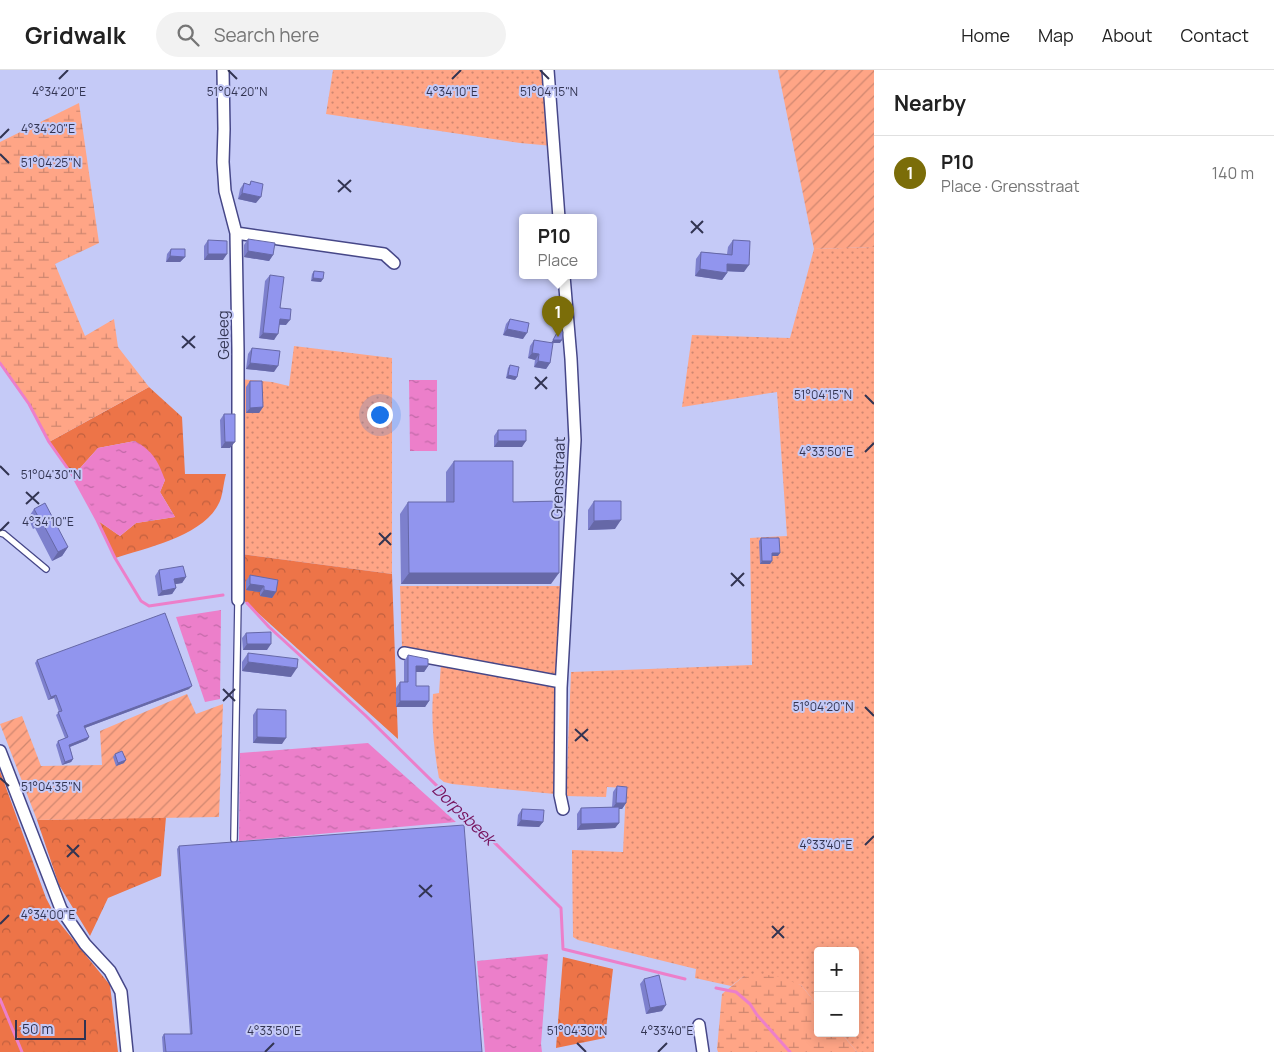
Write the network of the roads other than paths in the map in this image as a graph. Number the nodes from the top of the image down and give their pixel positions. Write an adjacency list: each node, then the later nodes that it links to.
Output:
1 (223, 70): 4 (street, Geleeg)
2 (548, 70): 3 (street)
3 (560, 214)
4 (236, 233): 5 (street); 9 (street, Geleeg)
5 (394, 263)
6 (564, 279): 11 (street, Grensstraat)
7 (0, 533): 8 (lane)
8 (46, 569)
9 (238, 600): 14 (lane)
10 (404, 653): 11 (street)
11 (561, 682): 13 (street, Grensstraat)
12 (0, 751): 16 (street)
13 (563, 808)
14 (234, 838)
15 (699, 1025): 17 (street)
16 (127, 1052)
17 (703, 1052)

